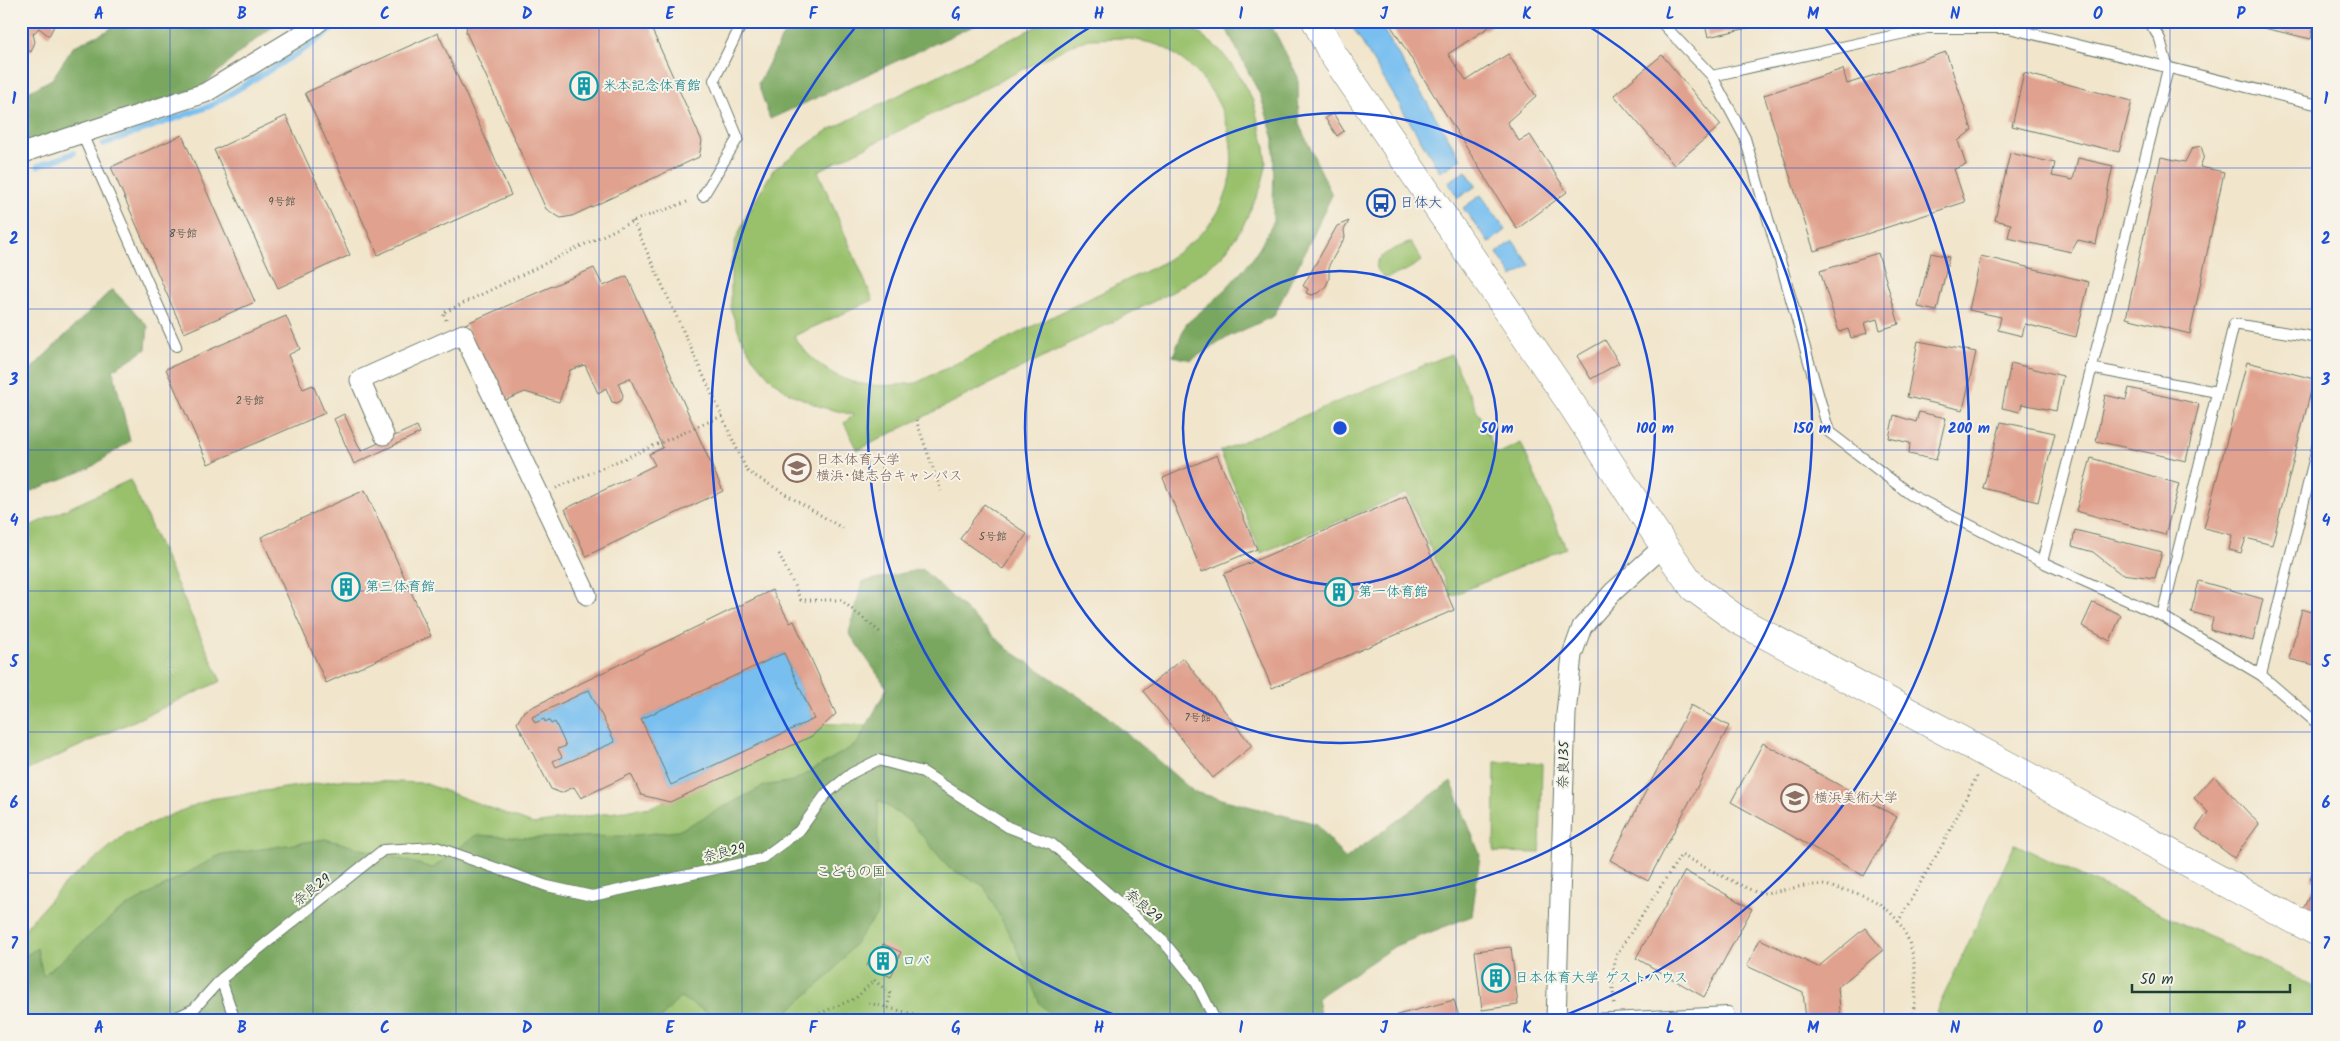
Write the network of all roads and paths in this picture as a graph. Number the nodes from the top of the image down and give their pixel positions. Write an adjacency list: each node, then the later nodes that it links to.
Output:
1 (320, 21): 10 (street)
2 (743, 21): 12 (lane)
3 (1316, 21): 26 (street)
4 (1660, 21): 8 (lane)
5 (2149, 21): 7 (lane)
6 (1926, 25): 7 (lane); 8 (lane)
7 (2168, 69): 9 (lane); 17 (lane)
8 (1712, 76): 28 (lane)
9 (2319, 105)
10 (82, 134): 11 (street); 16 (lane)
11 (21, 155)
12 (703, 196): 13 (path)
13 (633, 220): 14 (path); 19 (path)
14 (454, 338): 21 (street); 24 (street)
15 (2319, 338): 18 (lane)
16 (176, 346)
17 (2090, 368): 18 (lane); 28 (lane)
18 (2217, 392): 30 (lane)
19 (722, 416): 24 (path); 25 (path)
20 (916, 420): 23 (path)
21 (384, 435)
22 (2319, 440): 32 (lane)
23 (942, 491)
24 (540, 495): 29 (street)
25 (842, 528)
26 (1664, 546): 36 (street); 47 (street, 奈良135)
27 (780, 554): 31 (path)
28 (2042, 562): 30 (lane)
29 (588, 595)
30 (2162, 616): 32 (lane)
31 (881, 633)
32 (2262, 675): 33 (lane)
33 (2319, 725)
34 (1978, 774): 35 (path)
35 (1898, 922): 40 (path); 50 (path)
36 (2319, 933)
37 (220, 979): 42 (lane, 奈良29); 43 (lane); 46 (lane, 奈良29)
38 (869, 1002): 39 (path)
39 (886, 1007): 41 (path); 44 (path)
40 (1615, 1017): 48 (lane); 49 (lane)
41 (920, 1018): 45 (path)
42 (171, 1020)
43 (239, 1020)
44 (813, 1020)
45 (935, 1020)
46 (1215, 1020)
47 (1556, 1020)
48 (1573, 1020)
49 (1729, 1020)
50 (1912, 1020)

